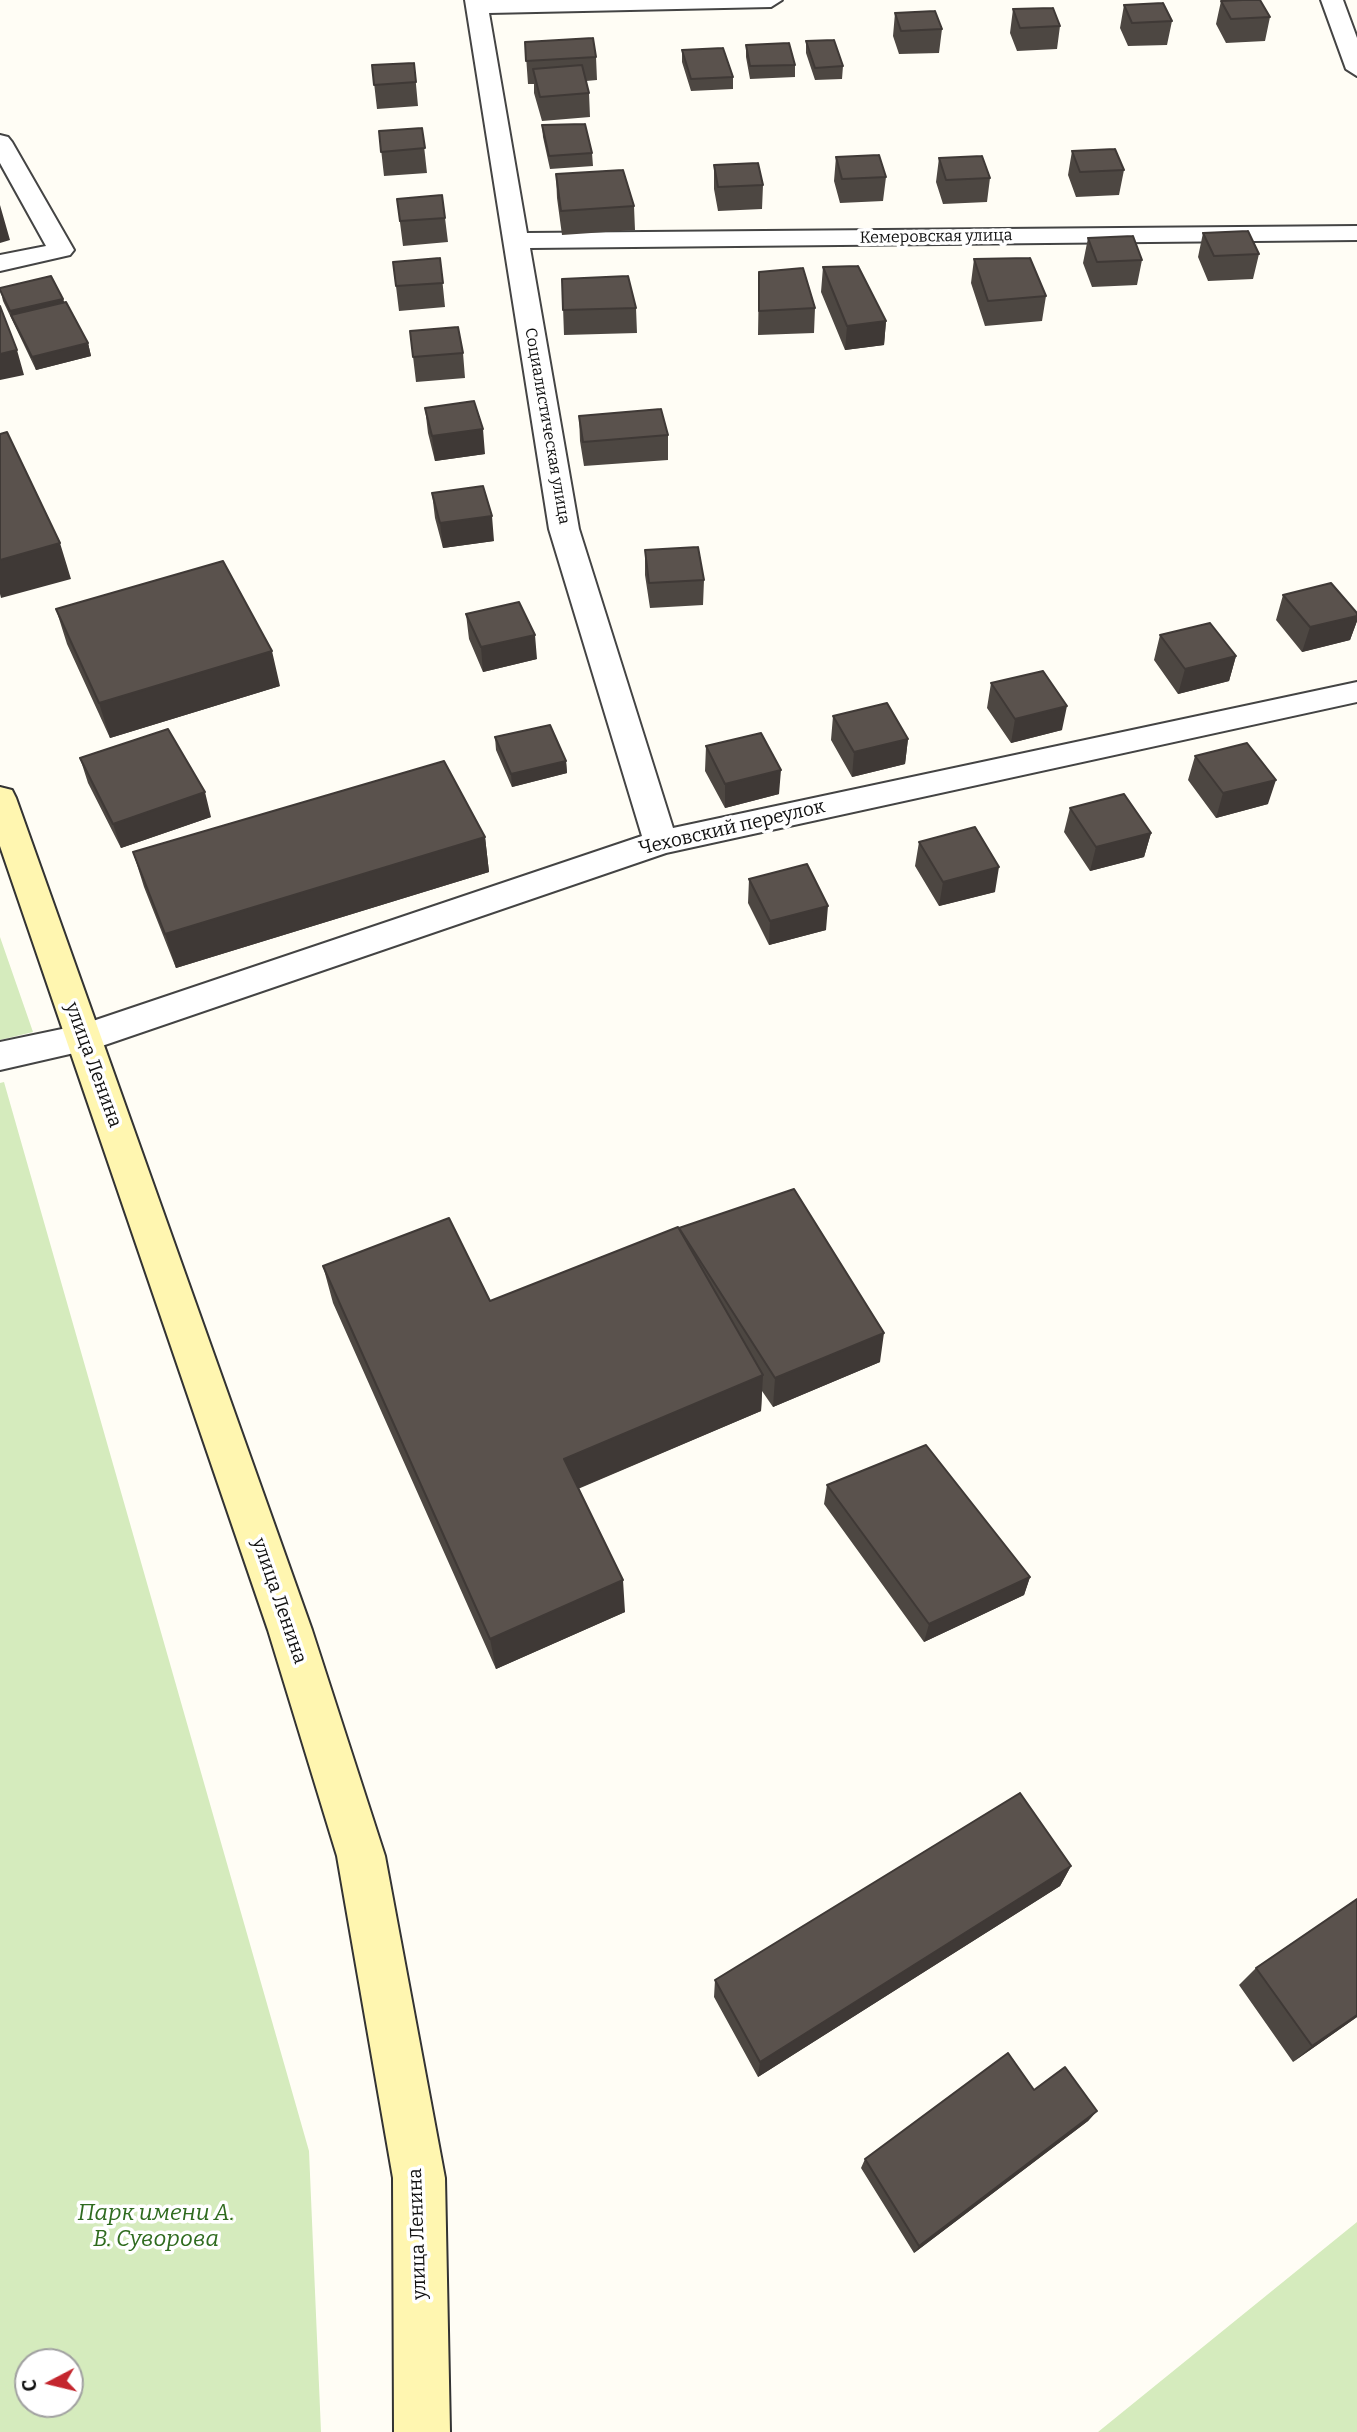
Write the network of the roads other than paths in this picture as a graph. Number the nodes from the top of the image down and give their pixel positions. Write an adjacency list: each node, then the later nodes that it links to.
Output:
1 (771, 0): 3 (street)
2 (1332, 0): 4 (street)
3 (478, 4): 7 (street, Социалистическая улица)
4 (1357, 69)
5 (0, 142): 8 (street)
6 (1357, 233): 7 (street, Кемеровская улица)
7 (515, 241): 11 (street, Социалистическая улица)
8 (0, 263)
9 (1357, 692): 11 (street, Чеховский переулок)
10 (0, 799): 12 (main road, улица Ленина)
11 (661, 842): 12 (street, Чеховский переулок)
12 (83, 1038): 13 (street, Чеховский переулок); 14 (main road, улица Ленина)
13 (0, 1056)
14 (422, 2432)

